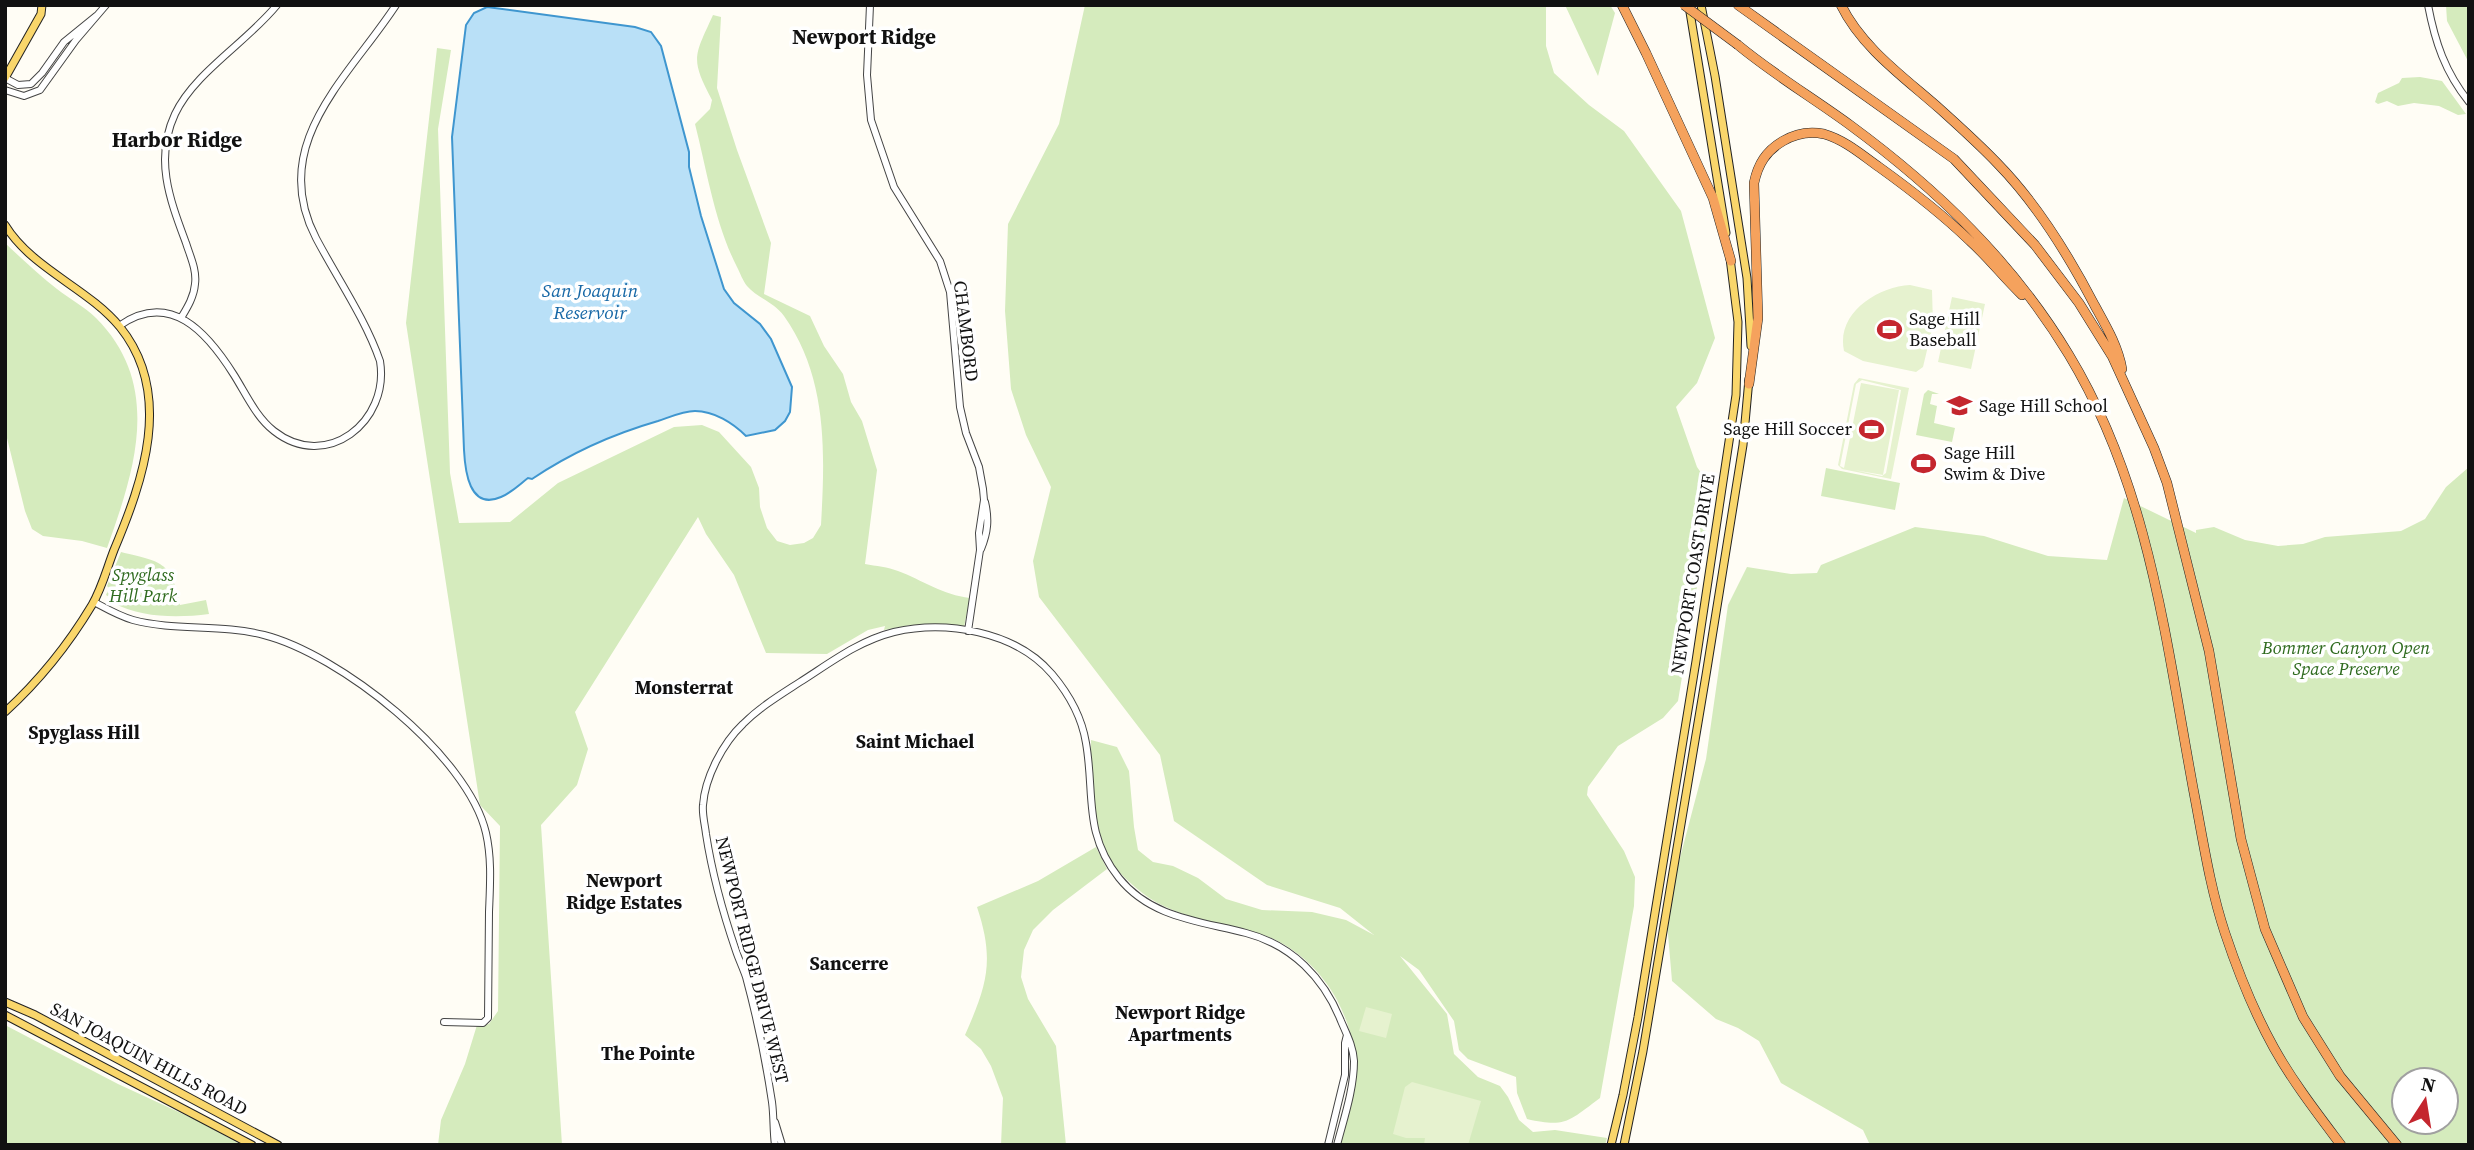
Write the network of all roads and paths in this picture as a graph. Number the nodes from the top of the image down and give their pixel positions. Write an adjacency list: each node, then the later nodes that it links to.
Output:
1 (43, 5): 13 (main road)
2 (106, 5): 12 (street)
3 (277, 5): 21 (street)
4 (396, 5): 21 (street)
5 (870, 5): 26 (street, CHAMBORD)
6 (1622, 5): 19 (highway)
7 (1687, 5): 19 (main road, NEWPORT COAST DRIVE); 20 (highway, bridge)
8 (1701, 5): 24 (main road, NEWPORT COAST DRIVE)
9 (1738, 5): 23 (highway)
10 (1841, 5): 23 (highway)
11 (2428, 5): 17 (street)
12 (97, 15): 14 (street); 15 (street)
13 (5, 78): 14 (street)
14 (35, 80): 15 (street)
15 (42, 88): 16 (street)
16 (5, 90)
17 (2469, 102)
18 (5, 225): 22 (main road)
19 (1731, 261): 39 (main road, NEWPORT COAST DRIVE)
20 (2038, 308): 24 (highway); 41 (highway)
21 (181, 318): 22 (street)
22 (119, 326): 25 (main road)
23 (2124, 381): 42 (highway)
24 (1749, 384): 40 (main road, NEWPORT COAST DRIVE)
25 (94, 602): 27 (main road); 30 (street)
26 (968, 631): 31 (street); 32 (street, NEWPORT RIDGE DRIVE WEST)
27 (5, 712)
28 (5, 1002): 34 (main road, SAN JOAQUIN HILLS ROAD)
29 (5, 1015): 33 (main road, SAN JOAQUIN HILLS ROAD)
30 (444, 1022)
31 (1347, 1035): 37 (street); 38 (street)
32 (774, 1120): 35 (street, NEWPORT RIDGE DRIVE WEST); 36 (street, NEWPORT RIDGE DRIVE WEST)
33 (252, 1145)
34 (278, 1145)
35 (775, 1145)
36 (782, 1145)
37 (1328, 1145)
38 (1337, 1145)
39 (1611, 1145)
40 (1624, 1145)
41 (2341, 1145)
42 (2396, 1145)

